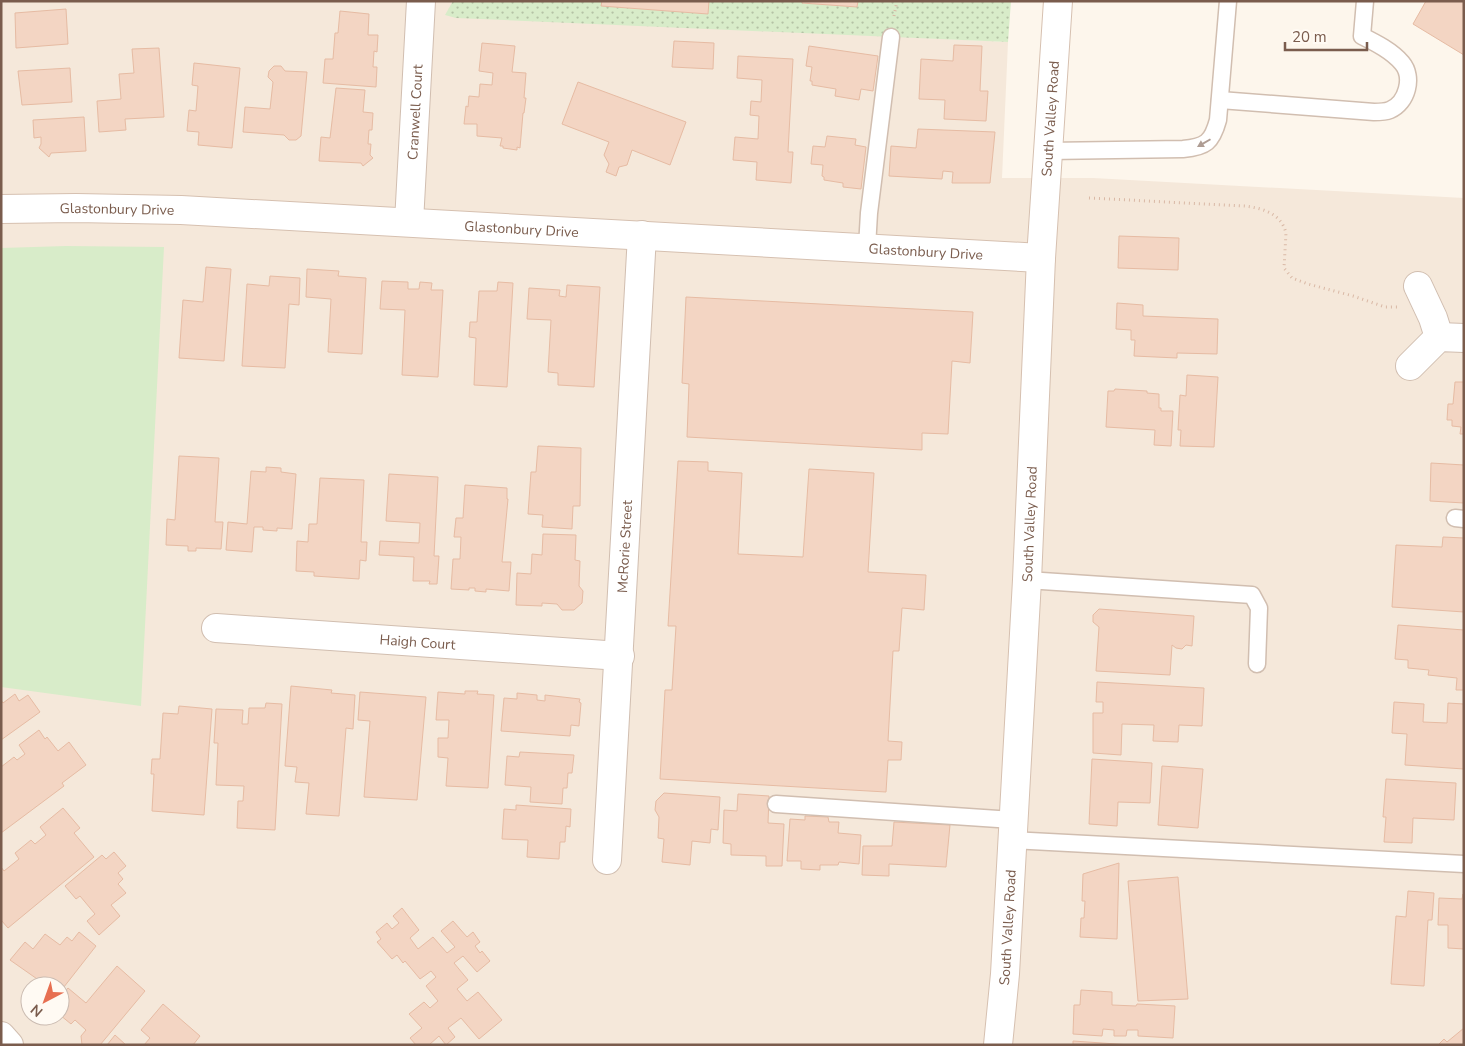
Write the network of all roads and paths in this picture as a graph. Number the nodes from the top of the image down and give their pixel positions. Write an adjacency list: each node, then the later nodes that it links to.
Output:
1 (421, 1): 10 (street, Cranwell Court)
2 (1058, 1): 7 (street, South Valley Road)
3 (1228, 1): 6 (lane)
4 (1366, 1): 6 (lane)
5 (891, 37): 12 (lane)
6 (1220, 100): 7 (lane, one-way to 7)
7 (1048, 151): 13 (street, South Valley Road)
8 (1089, 198): 14 (path)
9 (1, 209): 10 (street, Glastonbury Drive)
10 (409, 222): 11 (street, Glastonbury Drive)
11 (642, 235): 12 (street, Glastonbury Drive); 19 (street, McRorie Street)
12 (867, 247): 13 (street, Glastonbury Drive)
13 (1041, 258): 17 (street, South Valley Road)
14 (1423, 296): 15 (street)
15 (1451, 337): 16 (street)
16 (1410, 366)
17 (1028, 580): 20 (lane); 22 (street, South Valley Road)
18 (216, 628): 19 (street, Haigh Court)
19 (620, 656): 23 (street, McRorie Street)
20 (1257, 664)
21 (776, 804): 22 (lane)
22 (1012, 830): 24 (lane); 27 (street, South Valley Road)
23 (607, 860)
24 (1464, 864)
25 (1, 1036): 26 (street)
26 (9, 1045)
27 (998, 1045)

